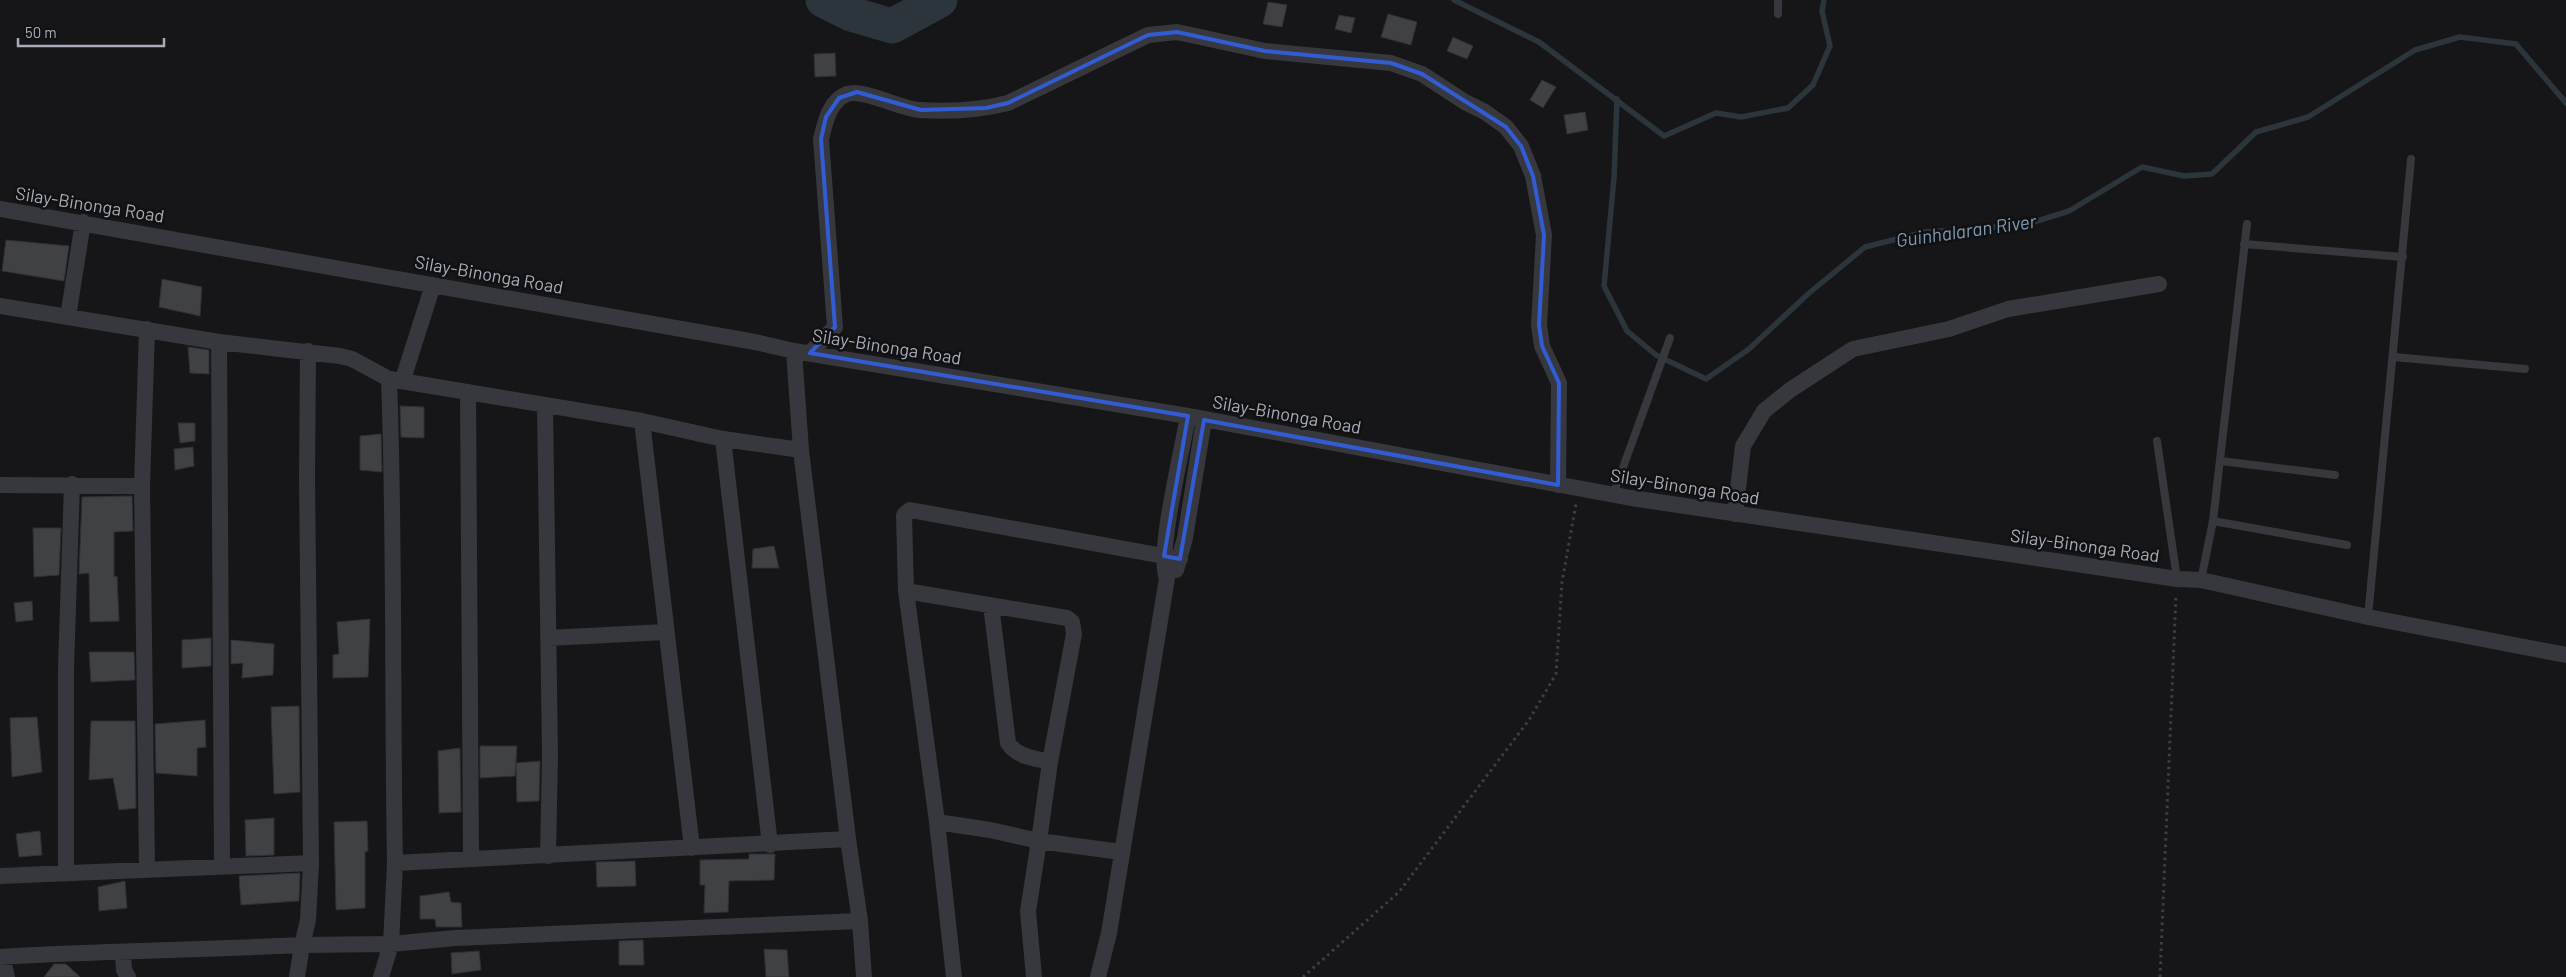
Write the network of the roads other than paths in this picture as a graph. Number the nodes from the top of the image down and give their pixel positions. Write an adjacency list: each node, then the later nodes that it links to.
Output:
1 (1778, 0): 2 (lane)
2 (1778, 14)
3 (2411, 159): 8 (lane)
4 (0, 210): 5 (street, Silay-Binonga Road)
5 (83, 222): 10 (street, Silay-Binonga Road); 12 (street)
6 (2246, 224): 7 (lane)
7 (2244, 244): 8 (lane); 29 (lane)
8 (2403, 257): 19 (lane)
9 (2159, 284): 36 (street)
10 (433, 285): 17 (street, Silay-Binonga Road); 21 (street)
11 (0, 306): 12 (street)
12 (68, 317): 13 (street)
13 (147, 329): 14 (street); 34 (street)
14 (219, 342): 16 (street); 59 (street)
15 (1668, 342): 35 (lane)
16 (308, 351): 21 (street); 57 (street)
17 (794, 351): 18 (street, Silay-Binonga Road); 28 (street)
18 (810, 353): 24 (street, Silay-Binonga Road); 33 (street)
19 (2394, 357): 20 (lane); 44 (lane)
20 (2524, 369)
21 (396, 379): 22 (street); 58 (street)
22 (468, 392): 23 (street); 56 (street)
23 (545, 405): 25 (street); 46 (street)
24 (1196, 418): 33 (street, Silay-Binonga Road); 39 (street)
25 (642, 421): 26 (street); 45 (street)
26 (723, 438): 28 (street); 52 (street)
27 (2157, 441): 40 (lane)
28 (801, 450): 50 (street)
29 (2221, 461): 30 (lane); 37 (lane)
30 (2335, 475)
31 (72, 484): 32 (street); 34 (street); 61 (street)
32 (0, 485)
33 (1558, 485): 35 (street, Silay-Binonga Road)
34 (142, 486): 60 (street)
35 (1613, 495): 36 (street, Silay-Binonga Road)
36 (1735, 514): 40 (street, Silay-Binonga Road)
37 (2213, 520): 38 (lane); 41 (lane)
38 (2347, 545)
39 (1172, 558): 42 (street); 54 (street)
40 (2177, 579): 41 (street, Silay-Binonga Road)
41 (2201, 580): 44 (street, Silay-Binonga Road)
42 (906, 591): 43 (street); 49 (street)
43 (991, 605): 48 (street); 48 (street)
44 (2368, 617): 47 (street, Silay-Binonga Road)
45 (665, 632): 46 (street); 53 (street)
46 (548, 638): 55 (street)
47 (2566, 655)
48 (1050, 762): 51 (street)
49 (937, 822): 51 (street); 73 (street)
50 (848, 839): 52 (street); 63 (street)
51 (1039, 841): 54 (street); 74 (street)
52 (770, 845): 53 (street)
53 (692, 848): 55 (street)
54 (1121, 852): 75 (street)
55 (548, 856): 56 (street)
56 (471, 858): 58 (street)
57 (312, 862): 59 (street); 65 (street)
58 (395, 863): 64 (street)
59 (222, 866): 60 (street)
60 (147, 868): 61 (street)
61 (66, 873): 62 (street)
62 (0, 876)
63 (860, 921): 64 (street); 72 (street)
64 (391, 944): 65 (street); 71 (street)
65 (302, 945): 66 (street); 70 (street)
66 (123, 953): 67 (street); 69 (street)
67 (1, 957): 68 (street)
68 (7, 977)
69 (128, 977)
70 (297, 977)
71 (381, 977)
72 (864, 977)
73 (954, 977)
74 (1034, 977)
75 (1098, 977)

